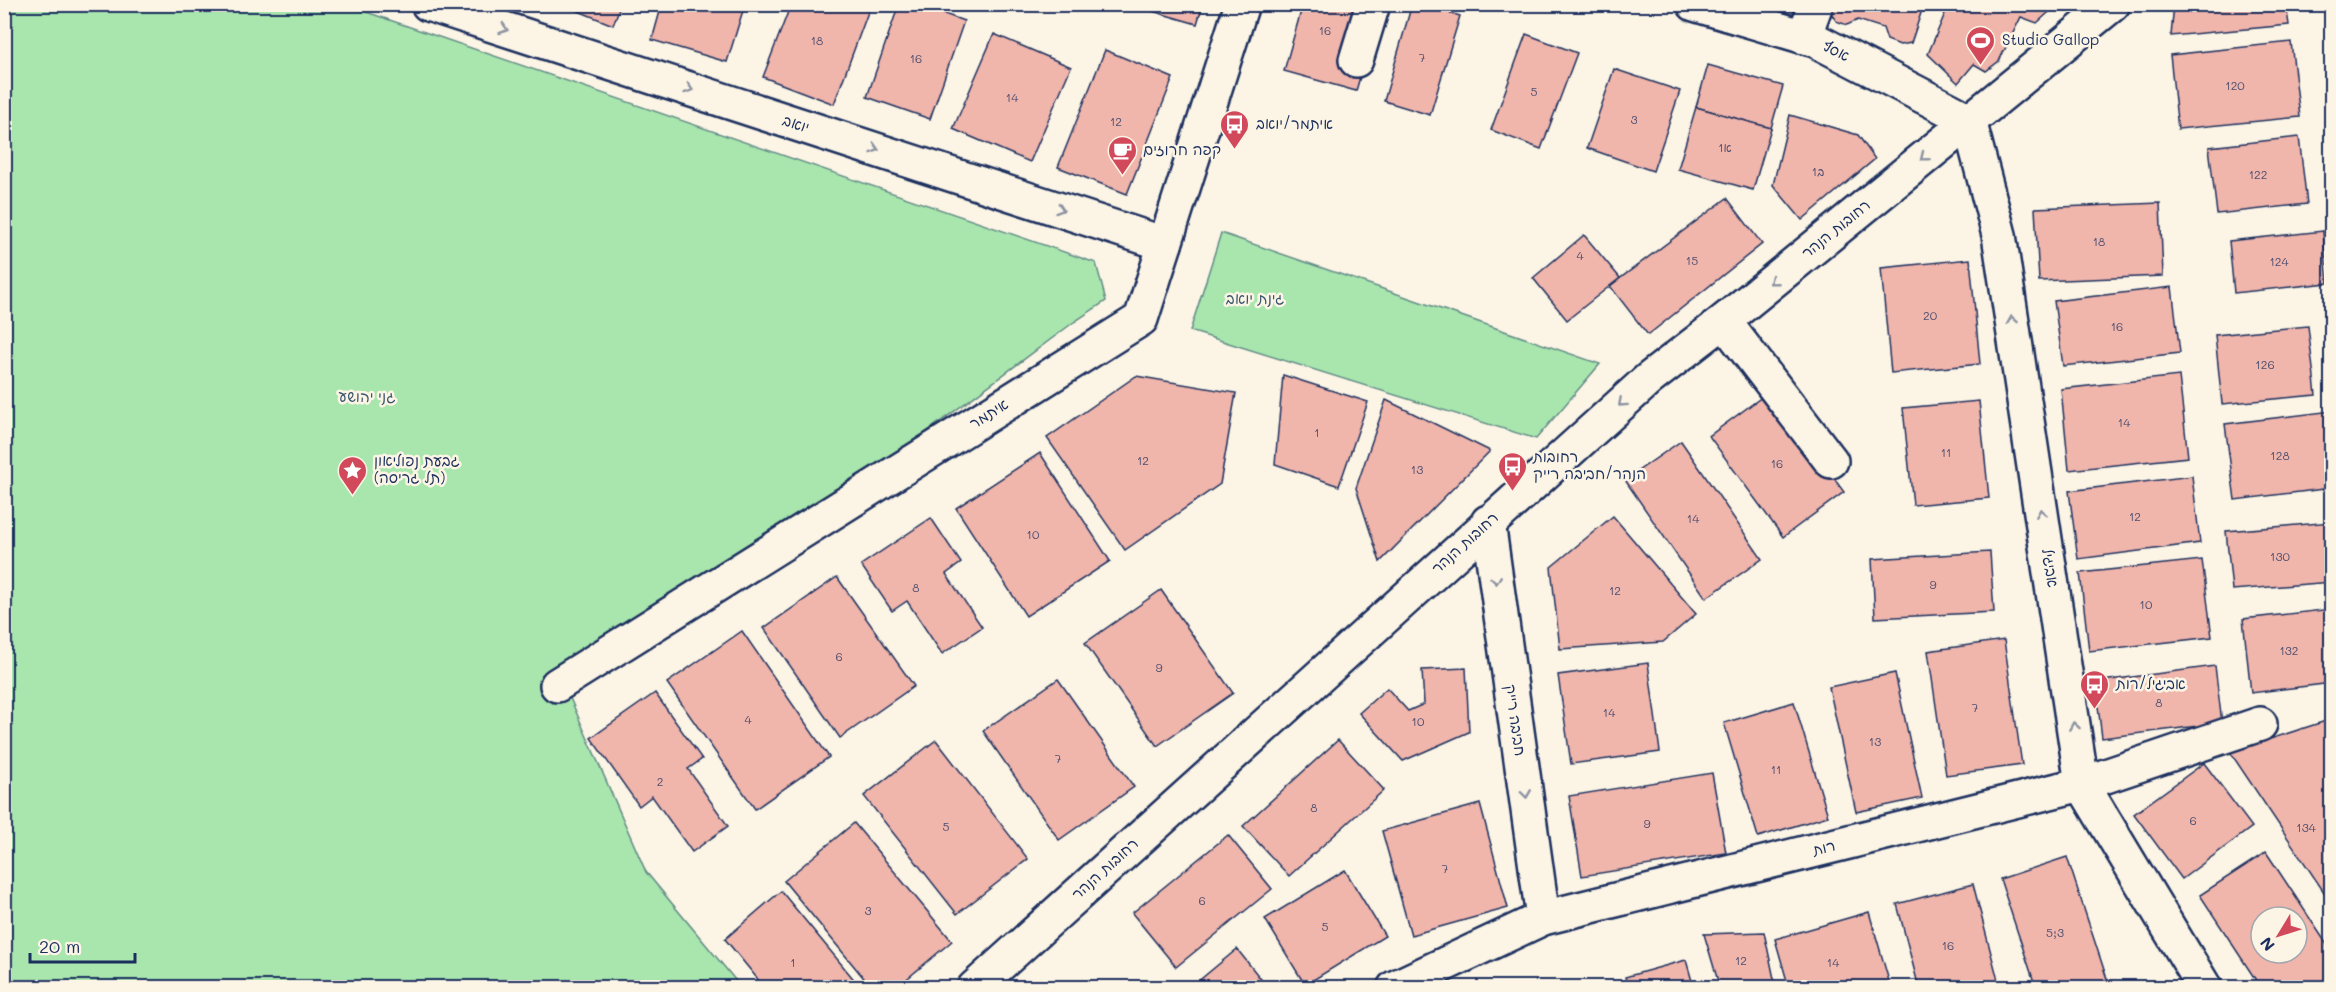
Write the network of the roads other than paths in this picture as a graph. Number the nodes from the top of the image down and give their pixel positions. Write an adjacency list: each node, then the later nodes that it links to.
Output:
1 (428, 4): 10 (street, יואב, one-way to 10)
2 (1242, 4): 10 (street, איתמר)
3 (1373, 4): 8 (street)
4 (1694, 4): 7 (street, אסף)
5 (1816, 4): 7 (street)
6 (2113, 4): 9 (street, רחובות הנהר)
7 (1804, 37): 9 (street, אסף)
8 (1356, 60)
9 (1970, 120): 11 (street, רחובות הנהר, one-way to 11); 16 (street, אביגיל, one-way to 9)
10 (1165, 243): 14 (street, איתמר)
11 (1724, 321): 12 (street); 13 (street, רחובות הנהר, one-way to 13)
12 (1831, 461)
13 (1488, 522): 17 (street, חביבה רייק, one-way to 17); 18 (street, רחובות הנהר)
14 (557, 685)
15 (2260, 724): 16 (street, רות)
16 (2082, 784): 17 (street, רות); 20 (street, אביגיל)
17 (1543, 918): 19 (street, רות)
18 (974, 987)
19 (1394, 987)
20 (2205, 987)

